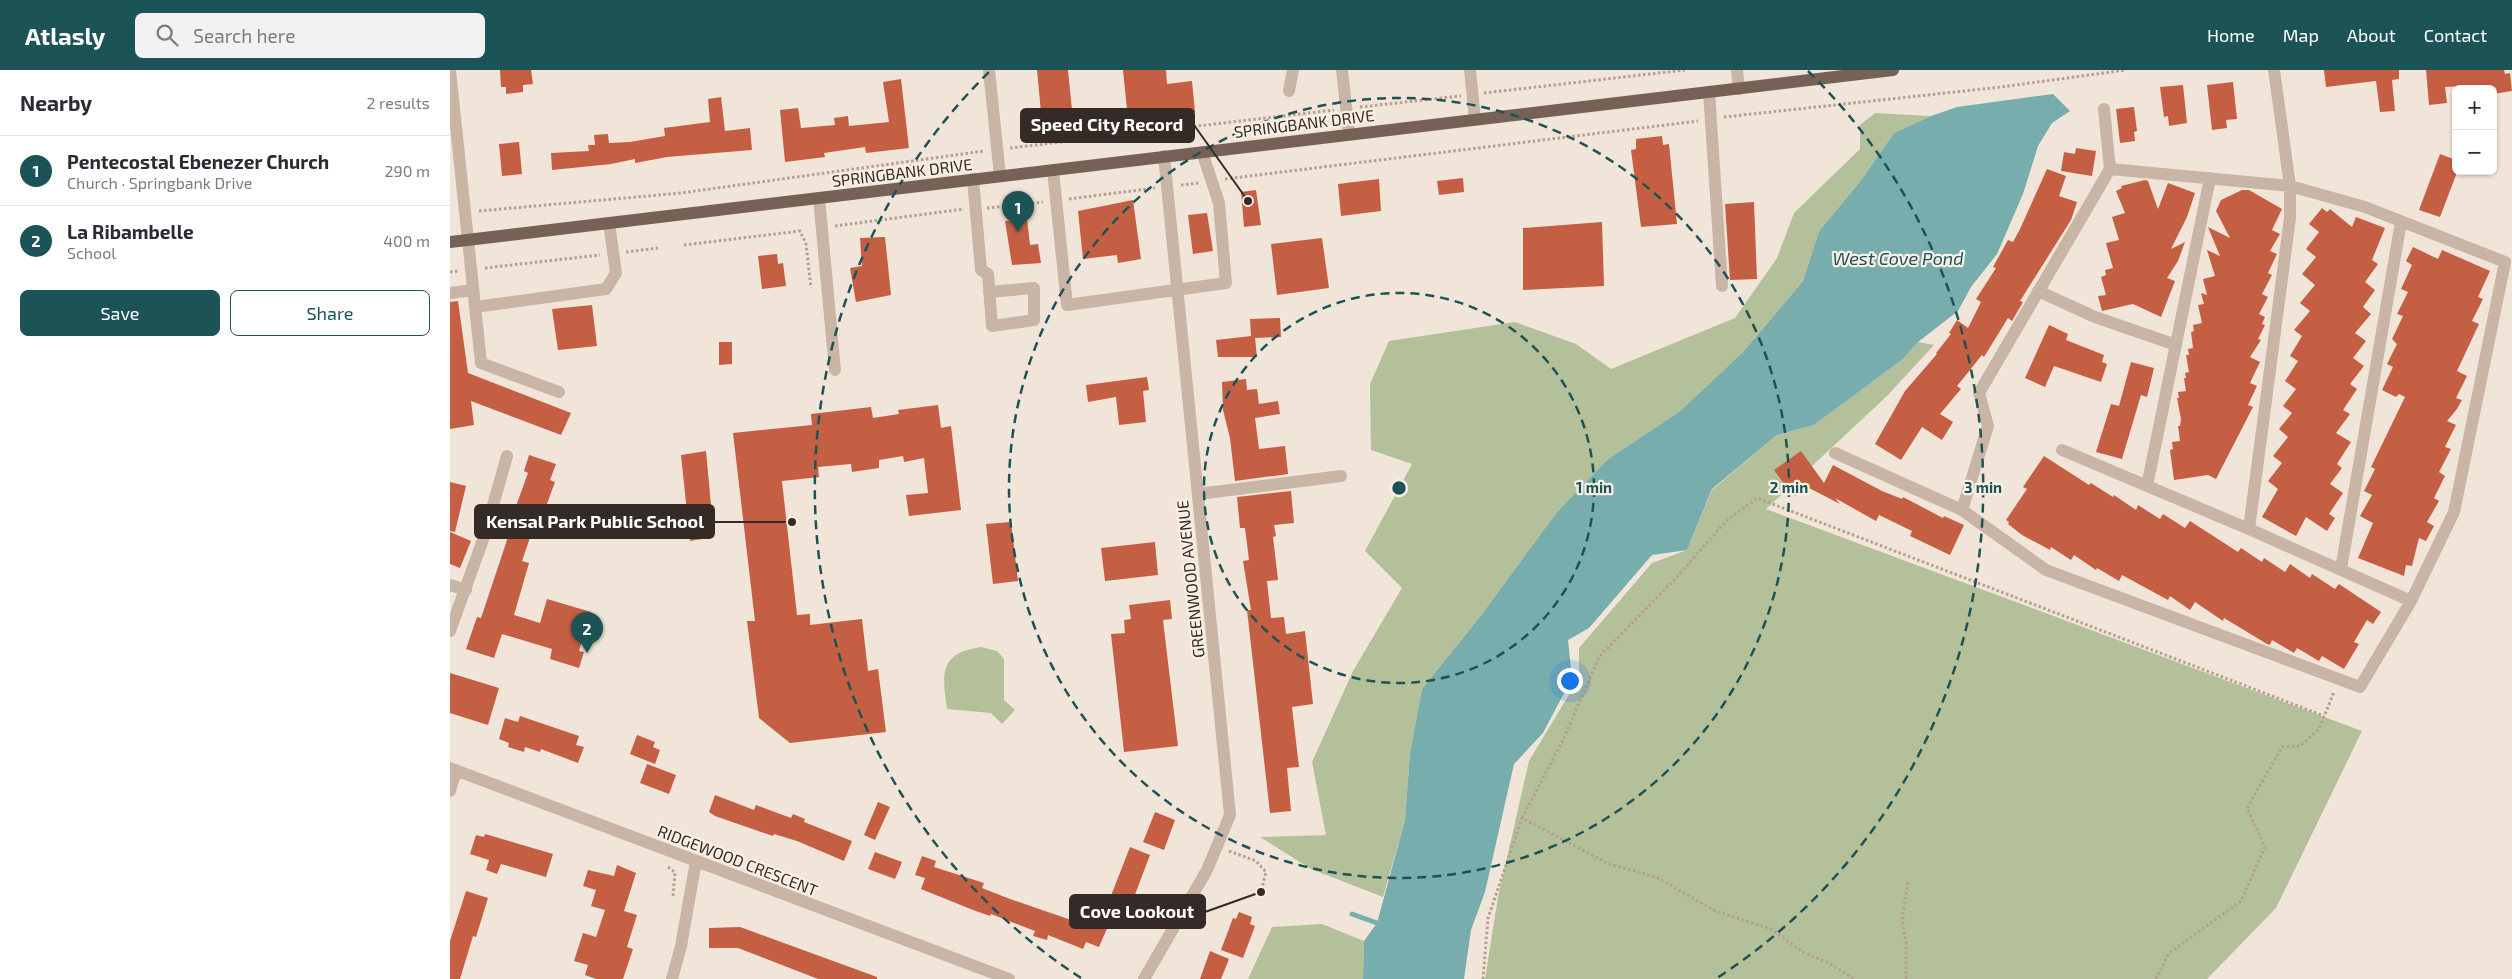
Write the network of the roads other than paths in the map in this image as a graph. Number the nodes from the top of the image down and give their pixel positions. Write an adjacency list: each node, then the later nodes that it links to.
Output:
1 (450, 70): 26 (street)
2 (989, 70): 19 (street)
3 (1293, 70): 10 (street)
4 (1342, 70): 14 (street)
5 (1470, 70): 13 (street)
6 (1737, 70): 9 (street)
7 (1893, 70): 9 (main road, SPRINGBANK DRIVE)
8 (2274, 70): 22 (street)
9 (1739, 89): 11 (main road, SPRINGBANK DRIVE)
10 (1289, 91)
11 (1709, 92): 13 (main road, SPRINGBANK DRIVE); 28 (street)
12 (2104, 109): 17 (street)
13 (1476, 119): 14 (main road, SPRINGBANK DRIVE)
14 (1349, 134): 15 (main road, SPRINGBANK DRIVE)
15 (1202, 152): 16 (main road, SPRINGBANK DRIVE); 29 (street)
16 (1164, 156): 18 (main road, SPRINGBANK DRIVE); 29 (street, GREENWOOD AVENUE)
17 (2110, 169): 20 (street); 31 (street)
18 (1053, 170): 19 (main road, SPRINGBANK DRIVE); 29 (street)
19 (1000, 176): 21 (main road, SPRINGBANK DRIVE)
20 (2210, 178): 22 (street); 35 (street)
21 (973, 179): 23 (main road, SPRINGBANK DRIVE); 32 (street)
22 (2290, 186): 24 (street); 45 (street)
23 (819, 198): 25 (main road, SPRINGBANK DRIVE); 36 (street)
24 (2402, 222): 46 (street); 49 (street)
25 (609, 223): 26 (main road, SPRINGBANK DRIVE); 34 (street)
26 (469, 240): 27 (main road, SPRINGBANK DRIVE); 30 (street)
27 (450, 242)
28 (1722, 286)
29 (1177, 288): 43 (street, GREENWOOD AVENUE)
30 (473, 290): 33 (street); 34 (street)
31 (2038, 291): 35 (street); 44 (street)
32 (989, 292)
33 (450, 293)
34 (475, 307): 37 (street)
35 (2176, 345): 42 (street)
36 (835, 370)
37 (559, 392)
38 (2062, 450): 42 (street)
39 (1836, 453): 44 (street)
40 (507, 456): 48 (street)
41 (1341, 476): 43 (street)
42 (2147, 486): 45 (street)
43 (1198, 494): 56 (street, GREENWOOD AVENUE)
44 (1962, 510): 49 (street)
45 (2249, 529): 46 (street)
46 (2341, 568): 49 (street)
47 (450, 585): 48 (street)
48 (466, 590): 50 (street)
49 (2411, 600)
50 (450, 631)
51 (453, 769): 52 (street, RIDGEWOOD CRESCENT); 53 (street, RIDGEWOOD CRESCENT)
52 (450, 791)
53 (696, 861): 54 (street); 55 (street, RIDGEWOOD CRESCENT)
54 (672, 979)
55 (1009, 979)
56 (1144, 979)

